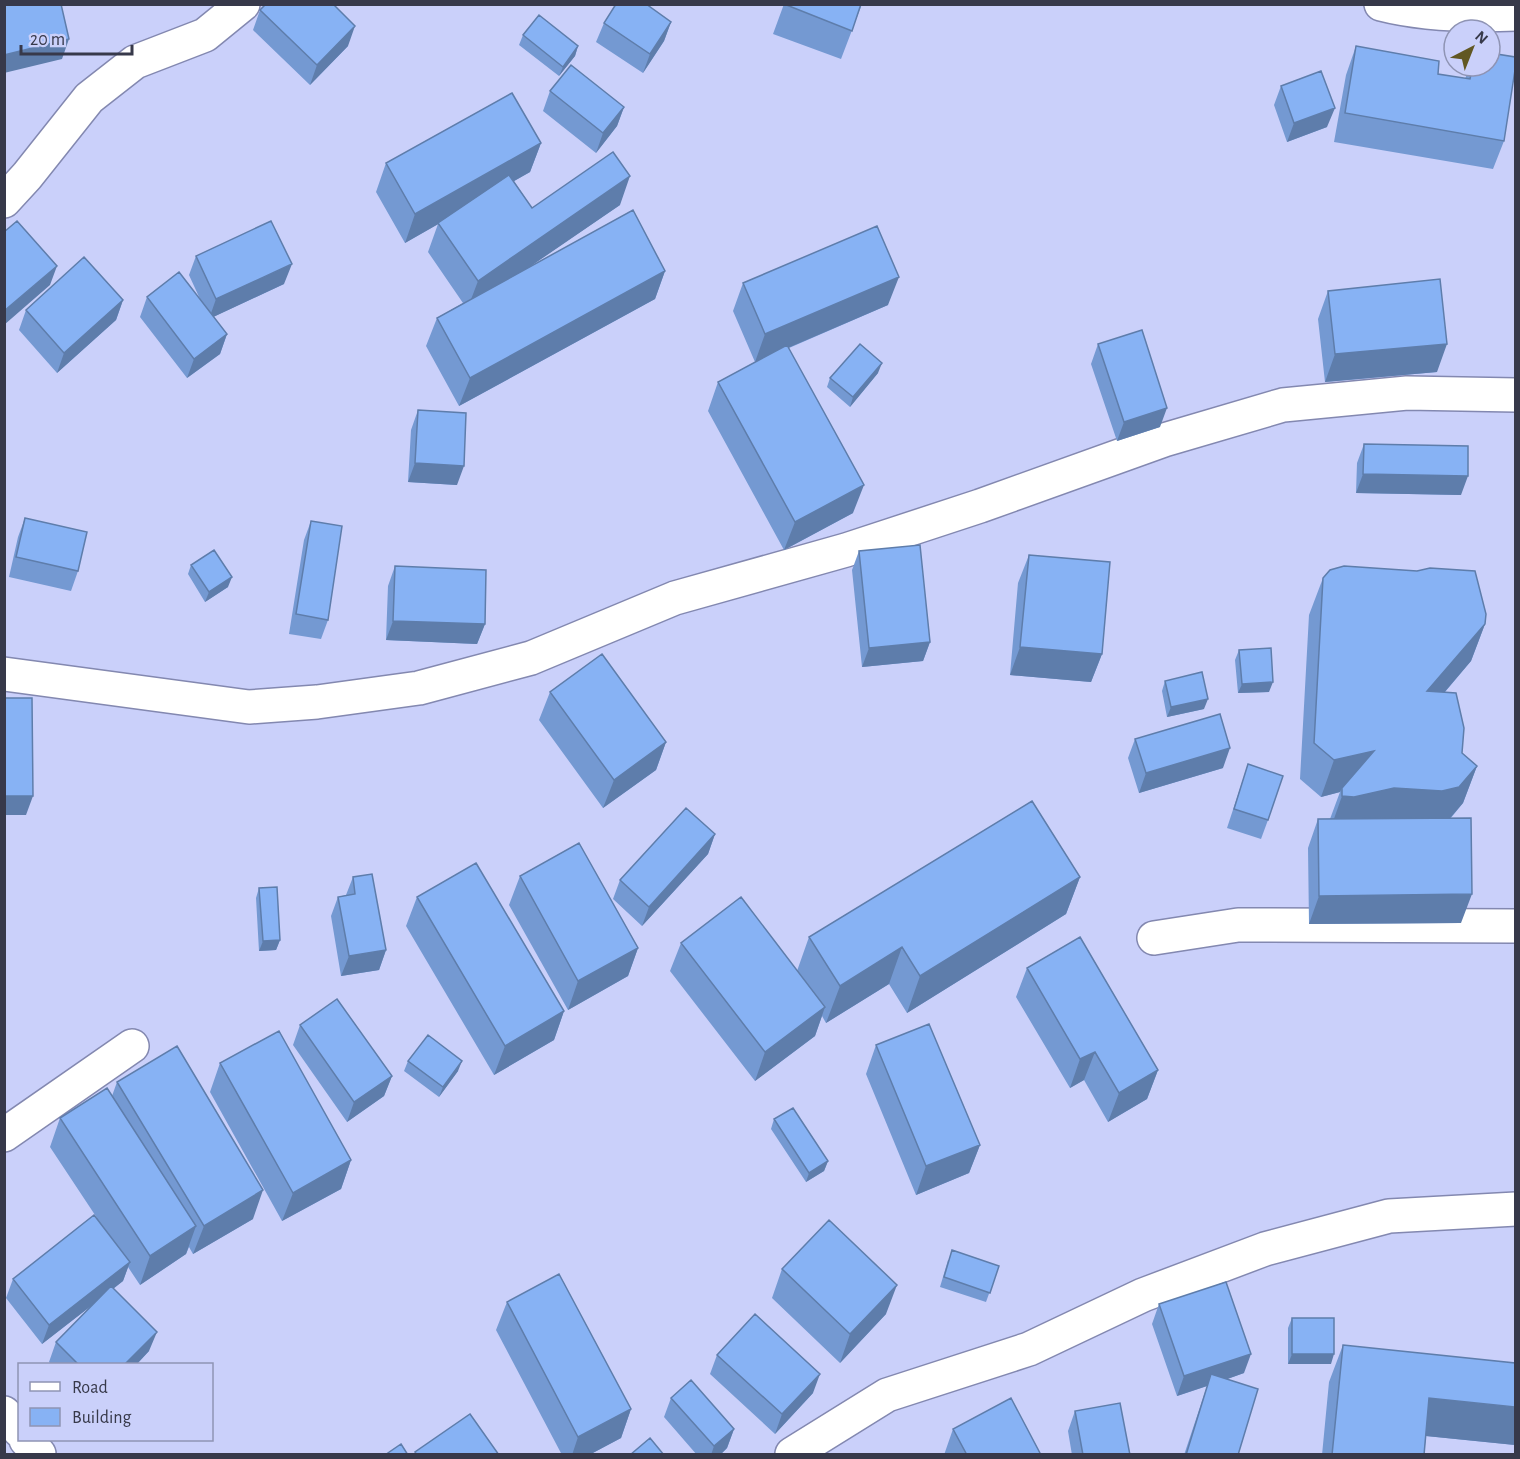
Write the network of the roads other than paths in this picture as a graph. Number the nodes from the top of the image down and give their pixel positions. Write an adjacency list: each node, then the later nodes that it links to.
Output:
1 (243, 4): 4 (street)
2 (1381, 4): 3 (street)
3 (1515, 14)
4 (4, 201)
5 (1515, 395): 6 (street)
6 (4, 674)
7 (1515, 926): 8 (street)
8 (1154, 938)
9 (132, 1046): 10 (street)
10 (4, 1135)
11 (1515, 1209): 16 (street)
12 (4, 1413): 13 (street)
13 (18, 1429)
14 (27, 1441): 15 (street)
15 (39, 1455)
16 (792, 1455)

